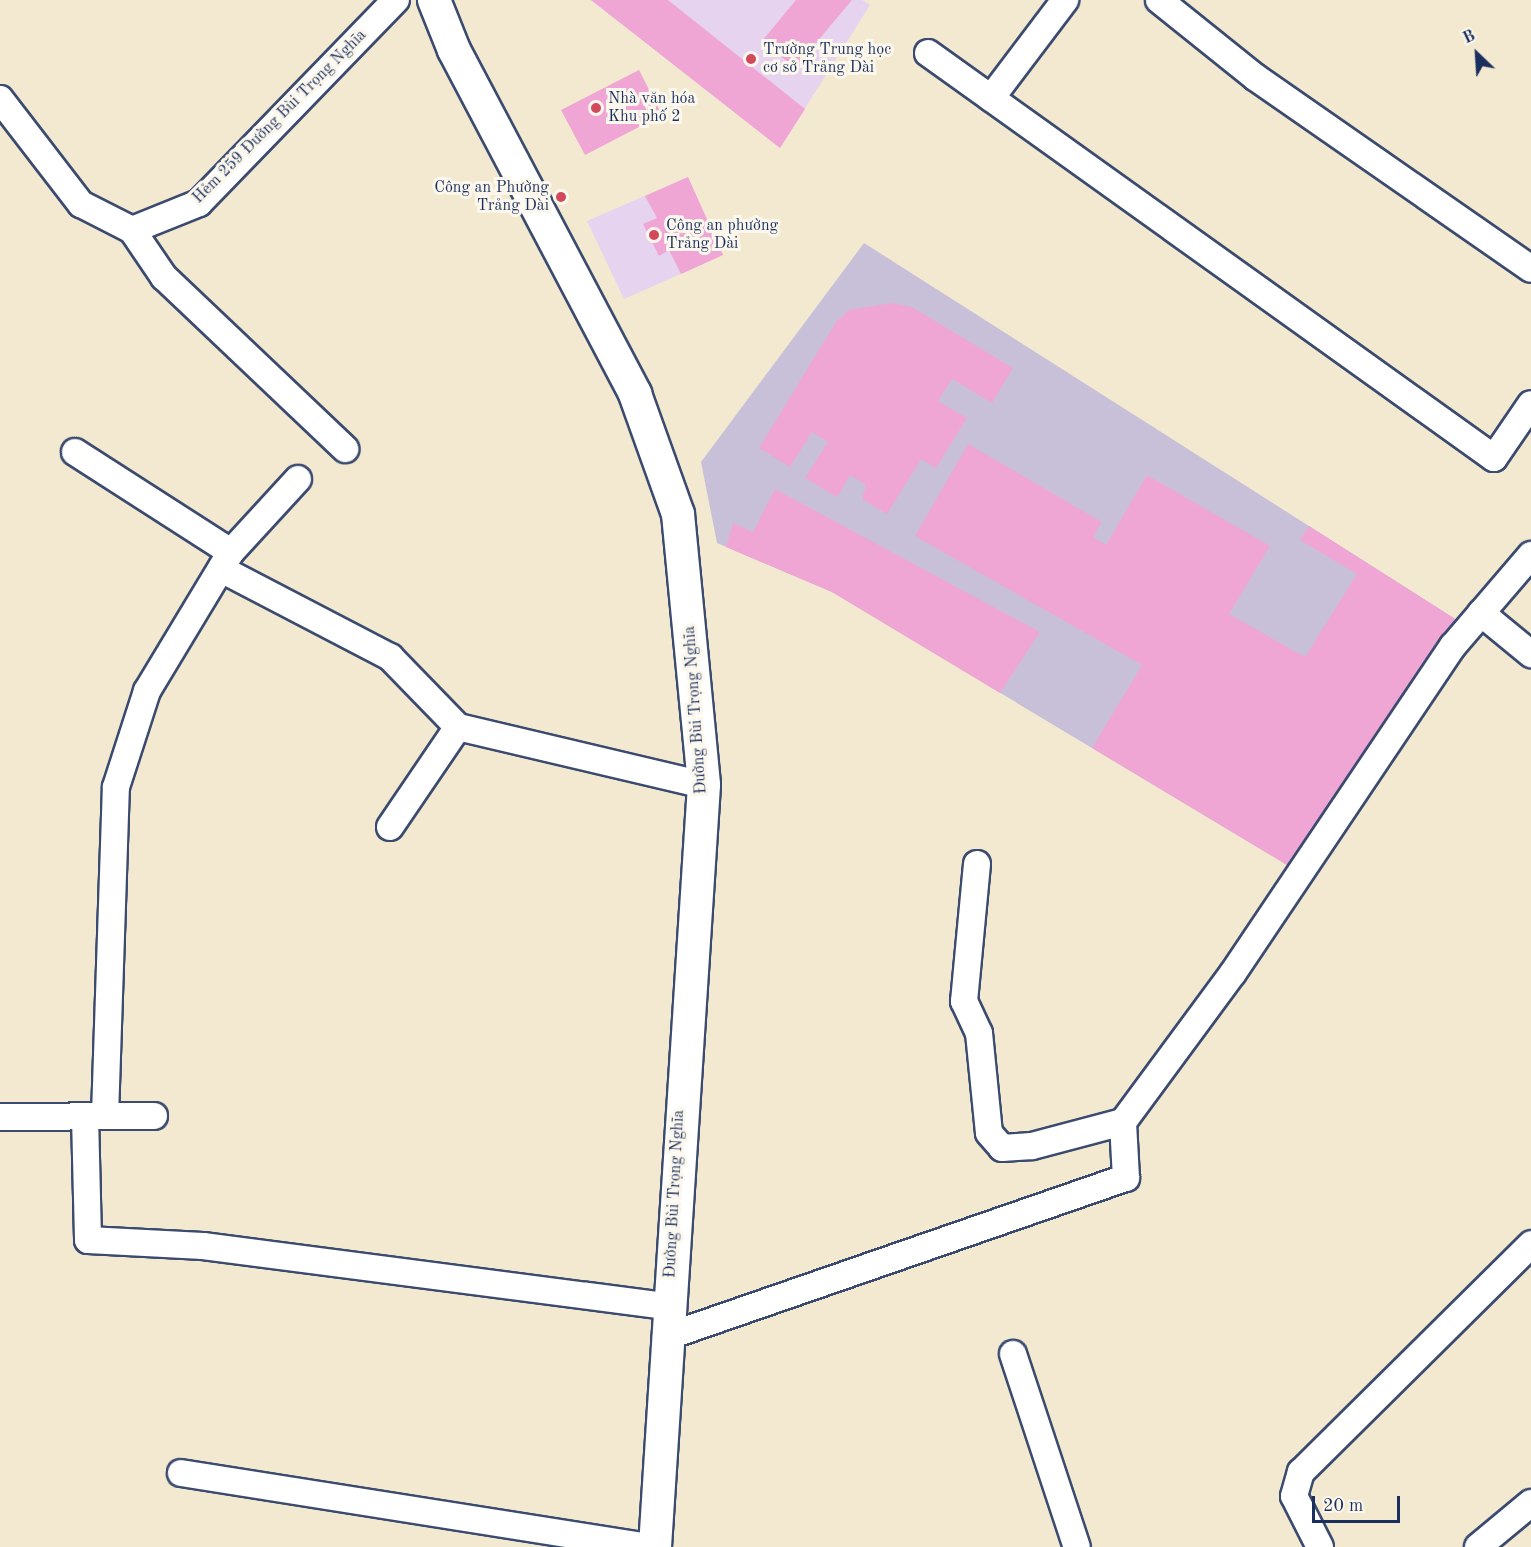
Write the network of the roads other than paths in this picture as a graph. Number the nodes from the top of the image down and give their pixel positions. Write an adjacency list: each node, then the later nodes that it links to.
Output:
1 (396, 0): 8 (street, Hẻm 259 Đường Bùi Trọng Nghĩa)
2 (434, 0): 19 (street, Đường Bùi Trọng Nghĩa)
3 (1065, 0): 6 (street)
4 (1159, 0): 9 (street)
5 (928, 53): 6 (street)
6 (991, 98): 10 (street)
7 (0, 99): 8 (street)
8 (132, 230): 11 (street)
9 (1531, 268)
10 (1531, 404)
11 (345, 449)
12 (75, 452): 15 (street)
13 (298, 479): 15 (street)
14 (1531, 555): 16 (street)
15 (226, 561): 18 (street); 22 (street)
16 (1481, 613): 17 (street); 25 (street)
17 (1531, 654)
18 (458, 727): 19 (street); 20 (street)
19 (704, 785): 27 (street, Đường Bùi Trọng Nghĩa)
20 (390, 827)
21 (977, 864): 25 (street)
22 (95, 1116): 23 (street); 24 (street); 27 (street)
23 (154, 1116)
24 (0, 1117)
25 (1123, 1122): 28 (street)
26 (1529, 1253): 35 (street)
27 (668, 1306): 28 (street, Đường Bùi Trọng Nghĩa)
28 (666, 1337): 33 (street, Đường Bùi Trọng Nghĩa)
29 (1013, 1354): 34 (street)
30 (181, 1473): 32 (street)
31 (1531, 1503): 36 (street)
32 (649, 1547)
33 (655, 1547)
34 (1077, 1547)
35 (1320, 1547)
36 (1478, 1547)

